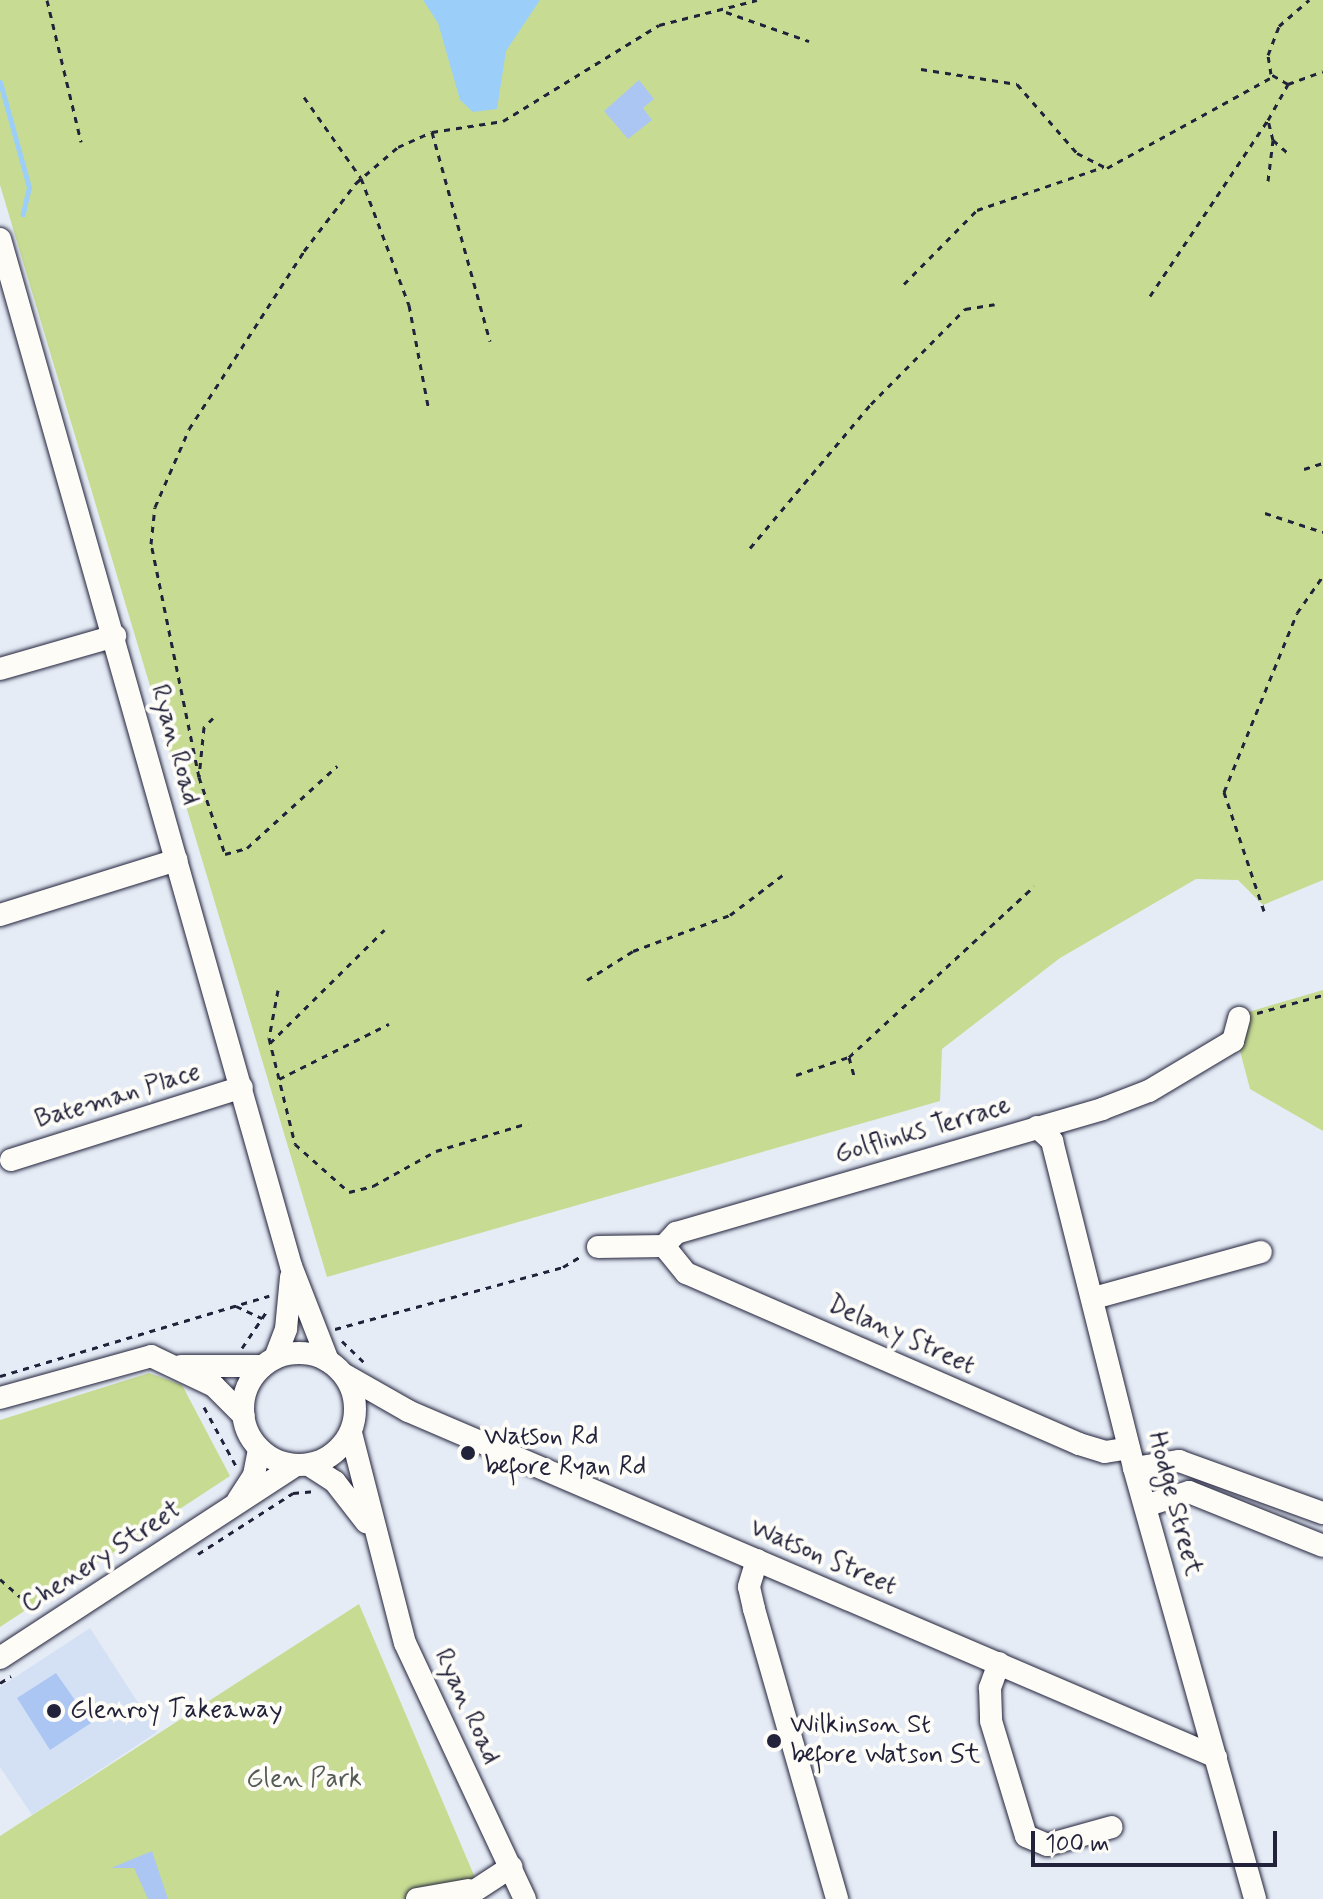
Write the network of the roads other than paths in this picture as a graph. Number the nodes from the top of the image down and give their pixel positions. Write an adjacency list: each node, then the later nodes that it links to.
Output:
1 (0, 239): 2 (street, Ryan Road)
2 (115, 636): 3 (street); 4 (street, Ryan Road)
3 (0, 669)
4 (177, 860): 5 (street); 7 (street, Ryan Road)
5 (0, 915)
6 (1239, 1018): 8 (street, Golflinks Terrace)
7 (242, 1087): 9 (street, Bateman Place); 13 (street, Ryan Road)
8 (1037, 1127): 10 (street, Golflinks Terrace); 14 (street, Hodge Street)
9 (11, 1160)
10 (664, 1246): 11 (street, Golflinks Terrace); 23 (street, Delany Street)
11 (598, 1247)
12 (1261, 1252): 14 (street)
13 (291, 1266): 15 (street, Ryan Road); 17 (street, Ryan Road)
14 (1094, 1298): 23 (street, Hodge Street)
15 (269, 1362): 16 (street); 17 (street); 20 (street)
16 (180, 1366): 18 (street); 20 (street)
17 (337, 1368): 19 (street, Watson Street); 21 (street)
18 (0, 1398)
19 (408, 1411): 21 (street, Watson Street); 30 (street, Watson Street)
20 (244, 1416): 22 (street)
21 (353, 1424): 24 (street); 28 (street, Ryan Road)
22 (259, 1449): 24 (street); 25 (street, Chenery Street)
23 (1132, 1458): 26 (street, Hodge Street); 27 (street, Delany Street)
24 (302, 1465): 25 (street, Chenery Street); 28 (street, Ryan Road)
25 (235, 1504): 31 (street, Chenery Street)
26 (1145, 1506): 29 (street); 33 (street, Hodge Street)
27 (1323, 1513)
28 (373, 1533): 35 (street, Ryan Road)
29 (1323, 1546)
30 (757, 1560): 32 (street, Watson Street); 39 (street)
31 (0, 1658)
32 (999, 1663): 33 (street, Watson Street); 34 (street)
33 (1216, 1757): 40 (street, Hodge Street)
34 (1112, 1827)
35 (511, 1867): 36 (street); 38 (street, Ryan Road)
36 (465, 1895): 37 (street)
37 (417, 1899)
38 (525, 1899)
39 (837, 1899)
40 (1255, 1899)

